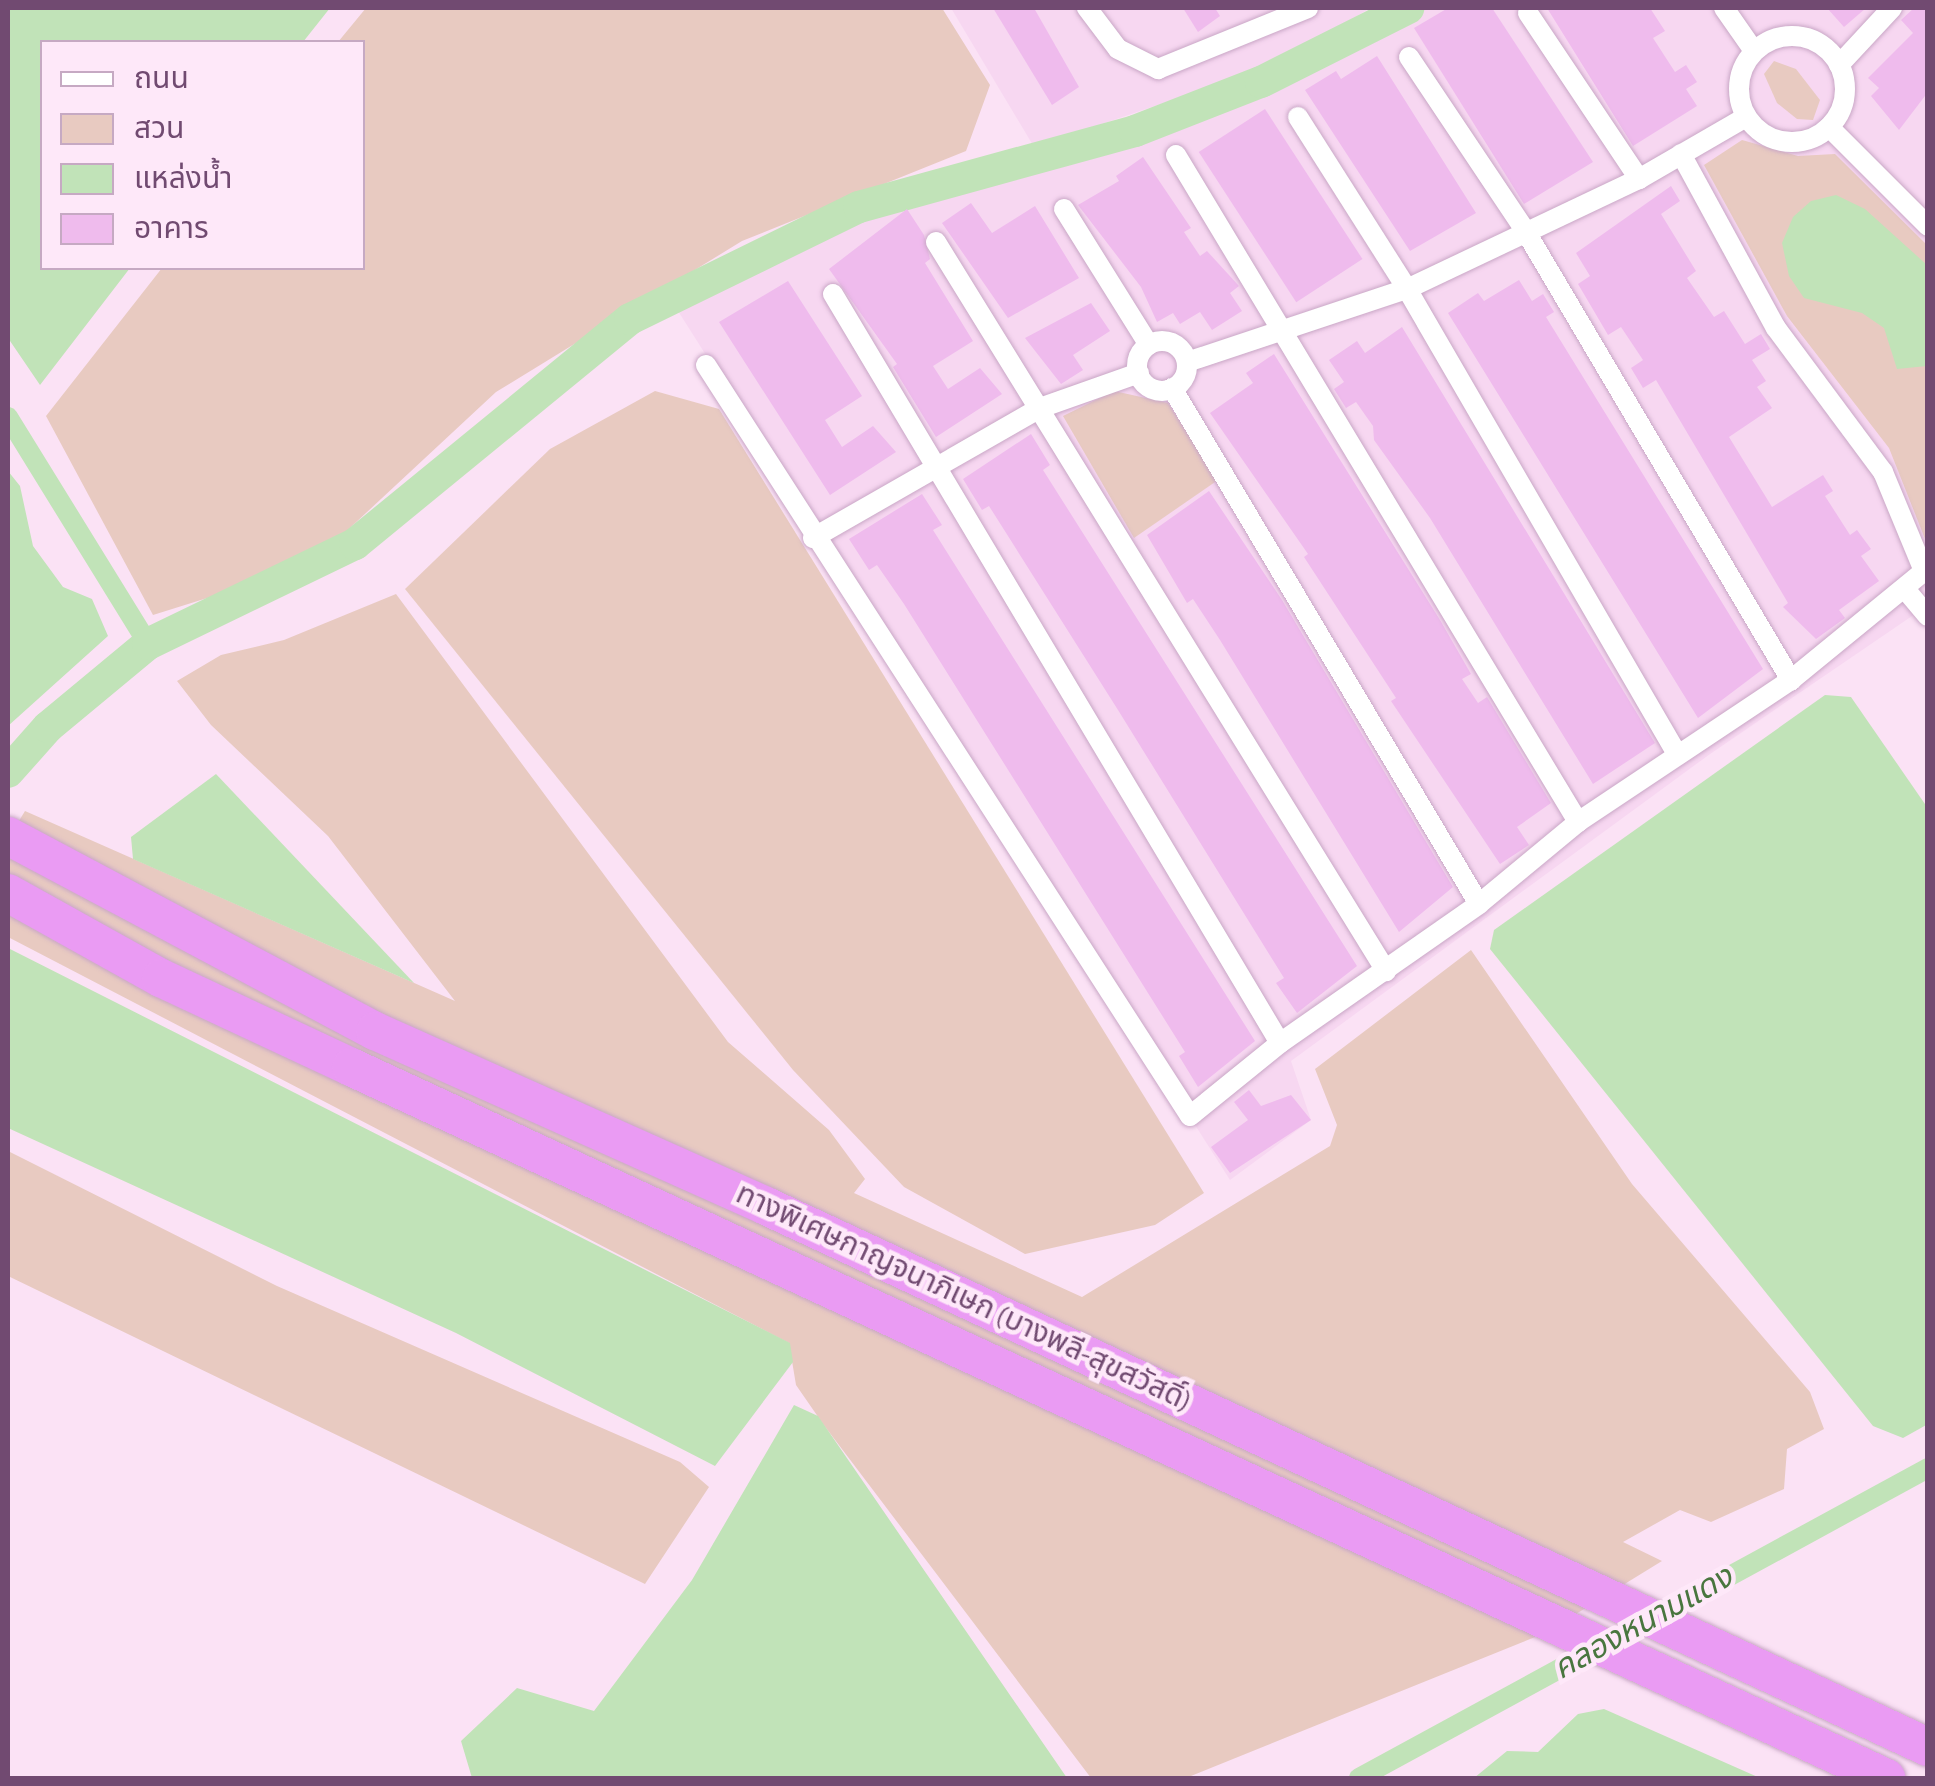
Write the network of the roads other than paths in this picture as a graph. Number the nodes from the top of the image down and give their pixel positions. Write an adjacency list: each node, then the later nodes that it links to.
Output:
1 (1087, 8): 2 (street)
2 (1308, 8)
3 (1724, 8): 6 (street)
4 (1892, 8): 8 (street)
5 (1528, 13): 14 (street)
6 (1754, 51): 8 (street); 10 (street)
7 (1409, 57): 17 (street)
8 (1839, 65): 11 (street)
9 (1298, 117): 19 (street)
10 (1746, 117): 11 (street); 12 (street)
11 (1829, 127): 16 (street)
12 (1681, 154): 14 (street); 30 (street)
13 (1176, 155): 21 (street)
14 (1640, 180): 17 (street)
15 (1064, 209): 22 (street)
16 (1928, 226)
17 (1526, 232): 19 (street); 33 (street)
18 (936, 242): 27 (street)
19 (1406, 289): 21 (street); 34 (street)
20 (833, 294): 28 (street)
21 (1285, 326): 23 (street); 35 (street)
22 (1149, 344): 23 (street); 25 (street)
23 (1187, 362): 26 (street)
24 (706, 365): 29 (street)
25 (1139, 373): 26 (street); 27 (street)
26 (1172, 388): 38 (street)
27 (1040, 408): 28 (street); 39 (street)
28 (932, 468): 29 (street); 40 (street)
29 (813, 538): 40 (street)
30 (1926, 570): 31 (street)
31 (1905, 589): 32 (street); 33 (street)
32 (1928, 616)
33 (1791, 680): 34 (street)
34 (1677, 754): 35 (street)
35 (1578, 822): 38 (street)
36 (8, 836): 41 (highway, ทางพิเศษกาญจนาภิเษก (บางพลี-สุขสวัสดิ์))
37 (8, 894): 42 (highway, ทางพิเศษกาญจนาภิเษก (บางพลี-สุขสวัสดิ์))
38 (1480, 904): 39 (street)
39 (1386, 971): 40 (street)
40 (1280, 1043)
41 (1928, 1747)
42 (1886, 1778)

